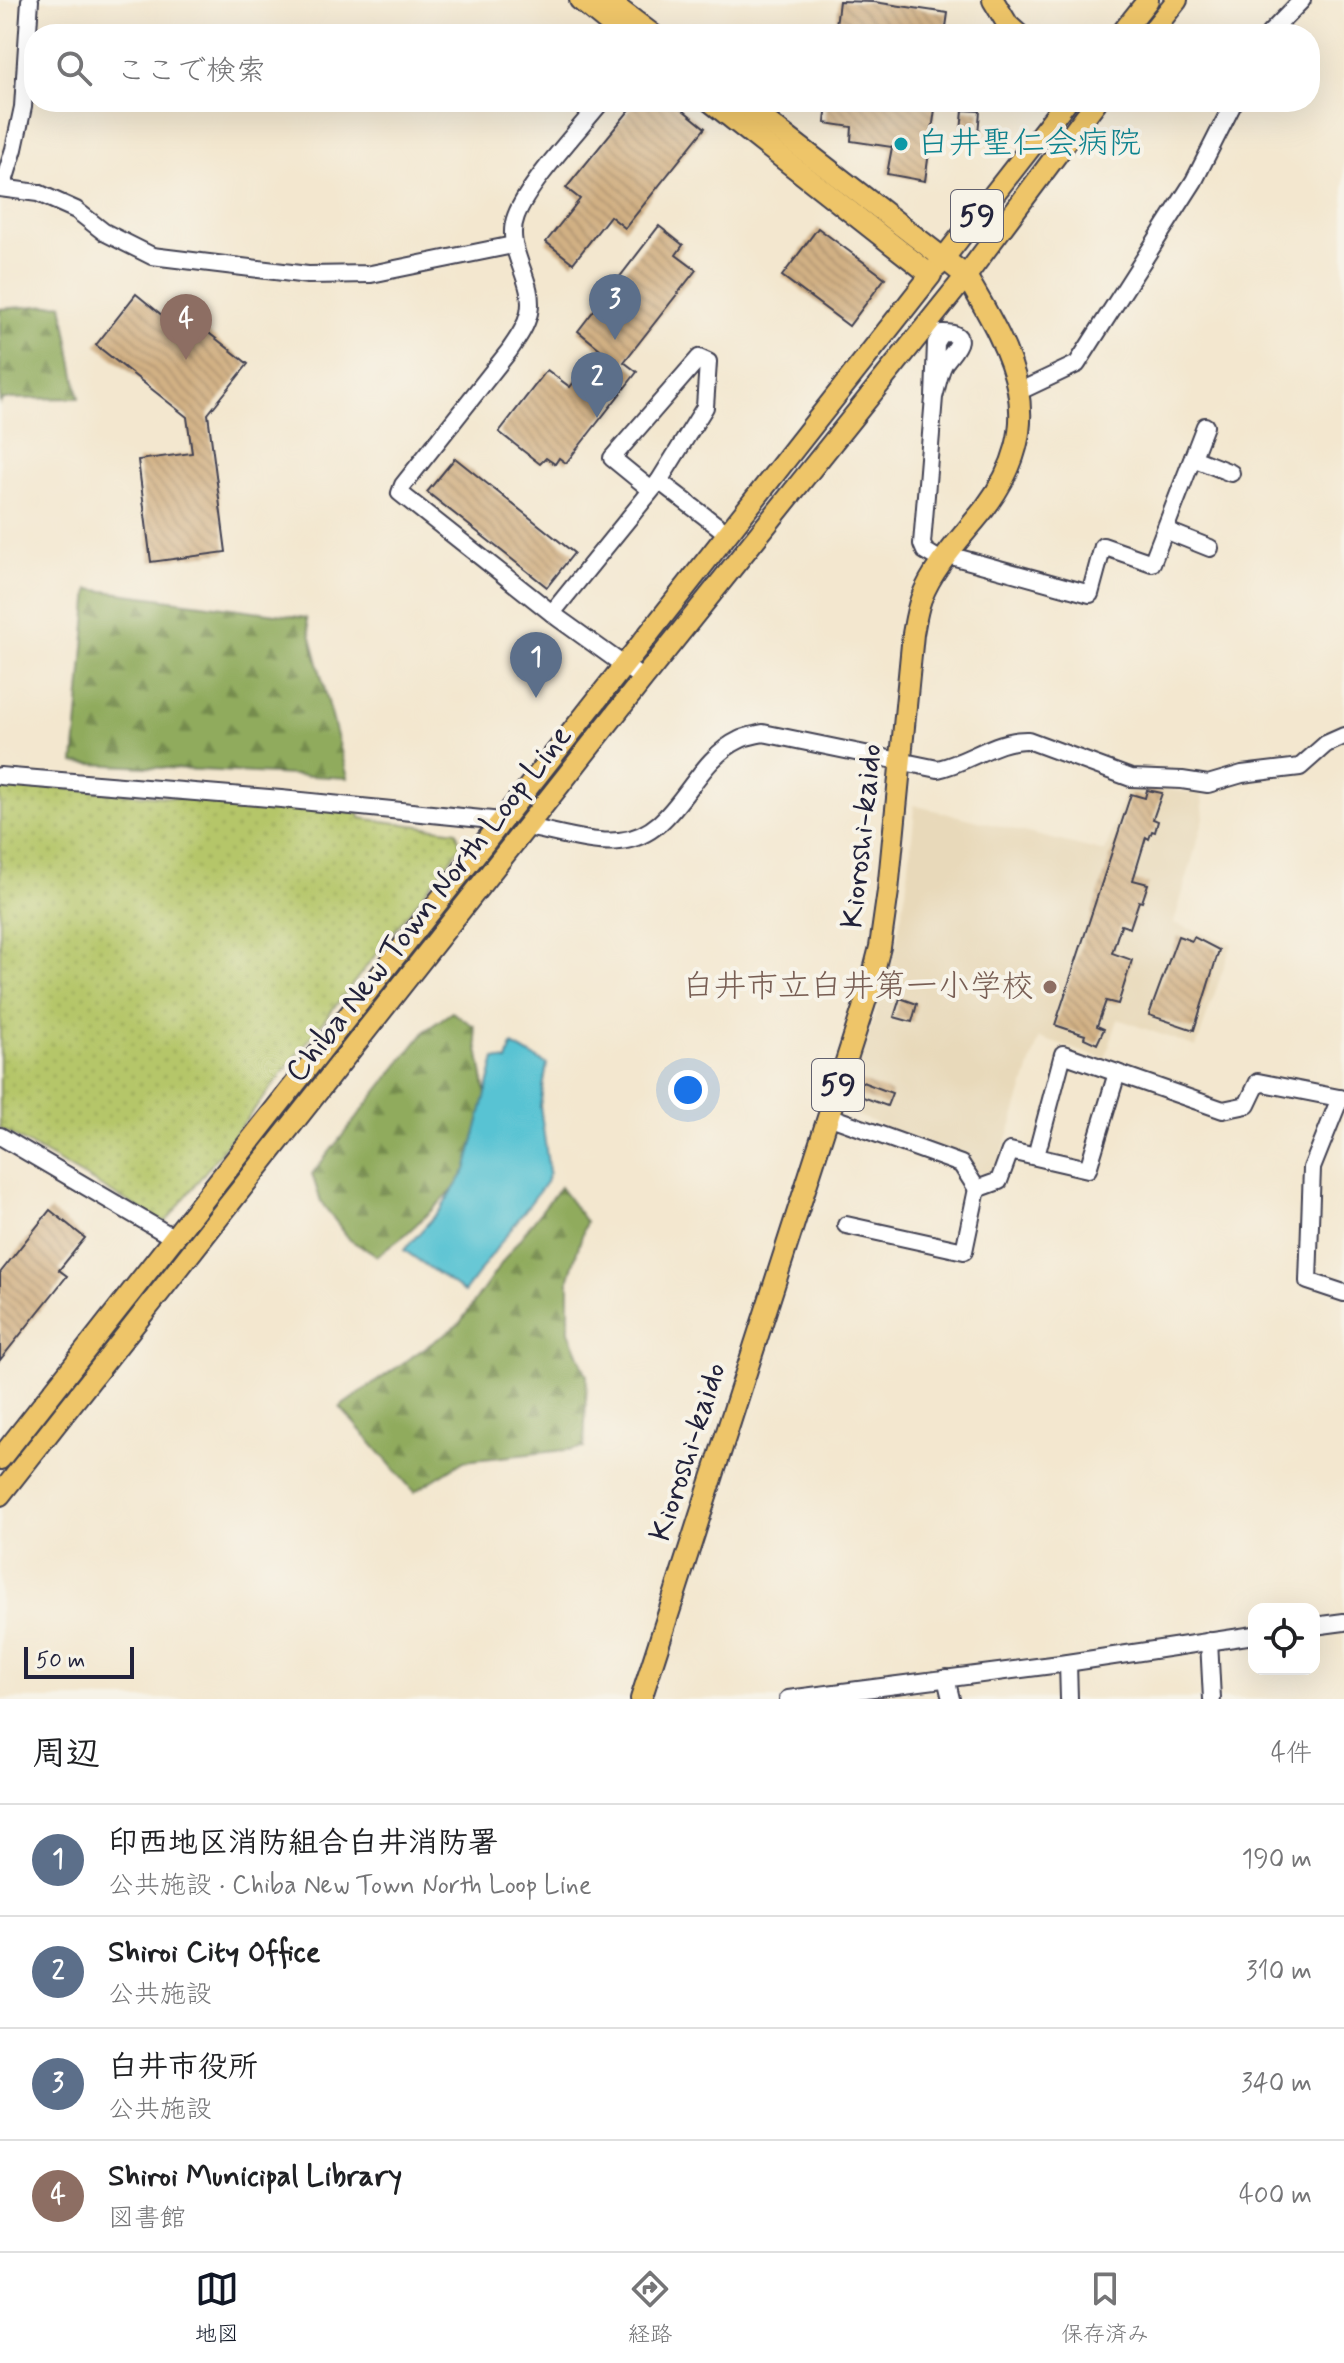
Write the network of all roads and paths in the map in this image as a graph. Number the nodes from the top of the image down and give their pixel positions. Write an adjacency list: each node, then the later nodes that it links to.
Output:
1 (30, 0): 8 (street)
2 (580, 0): 9 (main road)
3 (607, 0): 10 (main road)
4 (993, 0): 11 (main road)
5 (1148, 0): 12 (main road)
6 (1177, 0): 13 (main road)
7 (1302, 0): 14 (street)
8 (28, 24)
9 (610, 24)
10 (639, 24)
11 (1007, 24)
12 (1129, 24)
13 (1158, 24)
14 (1279, 24)
15 (24, 92): 22 (street)
16 (593, 112): 23 (street)
17 (725, 112): 24 (main road)
18 (754, 112): 24 (main road)
19 (1058, 112): 24 (main road, 59)
20 (1089, 112): 25 (main road, 59)
21 (1229, 112): 28 (street)
22 (1, 188): 23 (street)
23 (513, 245): 38 (street)
24 (937, 267): 25 (main road); 26 (main road, 59); 35 (main road, Chiba New Town North Loop Line)
25 (966, 276): 26 (main road, Chiba New Town North Loop Line); 27 (main road, Kioroshi-kaido / 59)
26 (952, 292): 27 (main road, 59); 40 (main road, Chiba New Town North Loop Line)
27 (989, 314): 28 (main road, Kioroshi-kaido / 59)
28 (1020, 391): 37 (main road, Kioroshi-kaido / 59)
29 (934, 397): 37 (street)
30 (1205, 426): 31 (street)
31 (1193, 458): 32 (street); 34 (street)
32 (1231, 473)
33 (654, 485): 33 (street); 35 (street); 38 (street)
34 (1165, 530): 36 (street); 37 (street)
35 (728, 534): 39 (main road, Chiba New Town North Loop Line)
36 (1210, 548)
37 (946, 558): 42 (main road, Kioroshi-kaido / 59)
38 (552, 613): 39 (street)
39 (624, 665): 40 (street); 44 (main road, Chiba New Town North Loop Line)
40 (643, 679): 45 (main road, Chiba New Town North Loop Line)
41 (1344, 736): 42 (street)
42 (901, 762): 45 (street); 48 (main road, Kioroshi-kaido / 59)
43 (0, 776): 44 (street)
44 (502, 821): 53 (main road, Chiba New Town North Loop Line)
45 (527, 827): 56 (main road, Chiba New Town North Loop Line)
46 (1117, 1073): 47 (street); 50 (street); 50 (street)
47 (1342, 1099): 54 (street)
48 (828, 1116): 51 (street); 63 (main road, Kioroshi-kaido / 59)
49 (0, 1136): 53 (street)
50 (1036, 1156): 51 (street)
51 (977, 1189): 52 (street)
52 (846, 1225)
53 (174, 1238): 55 (main road, Chiba New Town North Loop Line)
54 (1344, 1293)
55 (0, 1459)
56 (0, 1495)
57 (1344, 1622): 58 (street)
58 (1320, 1625)
59 (1248, 1636): 60 (street)
60 (1209, 1641): 61 (street); 67 (street)
61 (1068, 1663): 62 (street); 66 (street)
62 (946, 1678): 64 (street); 65 (street)
63 (641, 1699)
64 (788, 1699)
65 (951, 1699)
66 (1069, 1699)
67 (1212, 1699)

